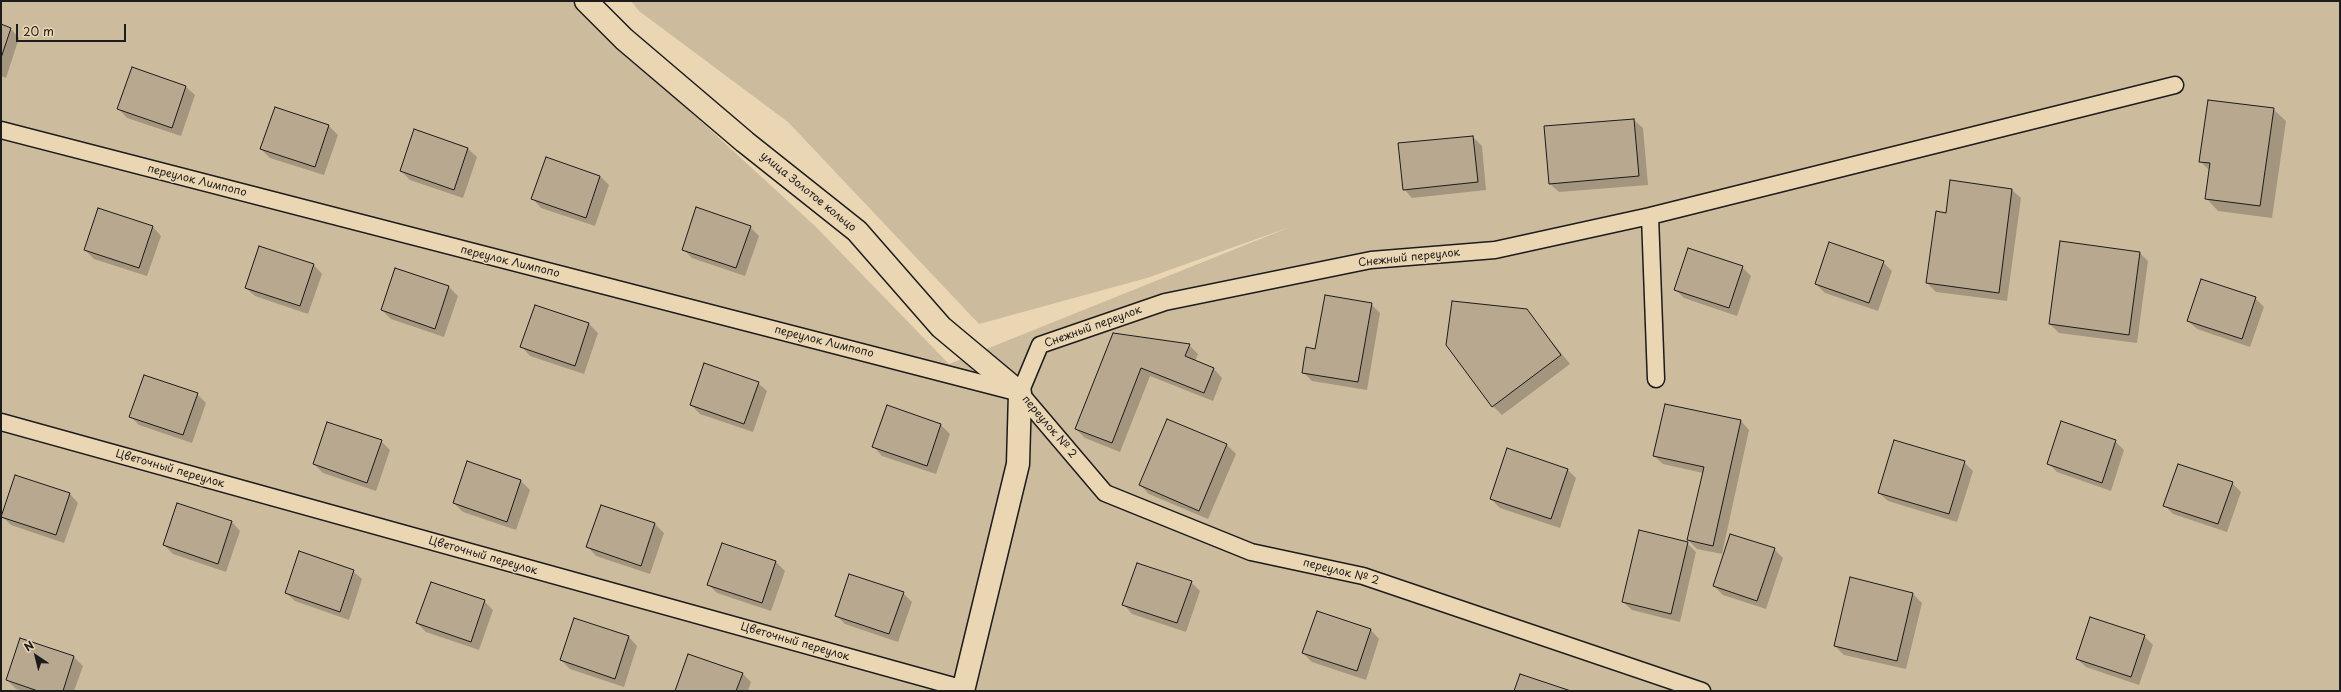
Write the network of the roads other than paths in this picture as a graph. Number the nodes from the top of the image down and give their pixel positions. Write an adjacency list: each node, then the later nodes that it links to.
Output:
1 (586, 1): 6 (street, улица Золотое кольцо)
2 (2175, 85): 4 (lane, Снежный переулок)
3 (1, 130): 6 (lane, переулок Лимпопо)
4 (1650, 216): 5 (lane); 6 (lane, Снежный переулок)
5 (1656, 379)
6 (1020, 393): 8 (street); 9 (lane, переулок № 2)
7 (1, 422): 8 (lane, Цветочный переулок)
8 (964, 690)
9 (1702, 691)

